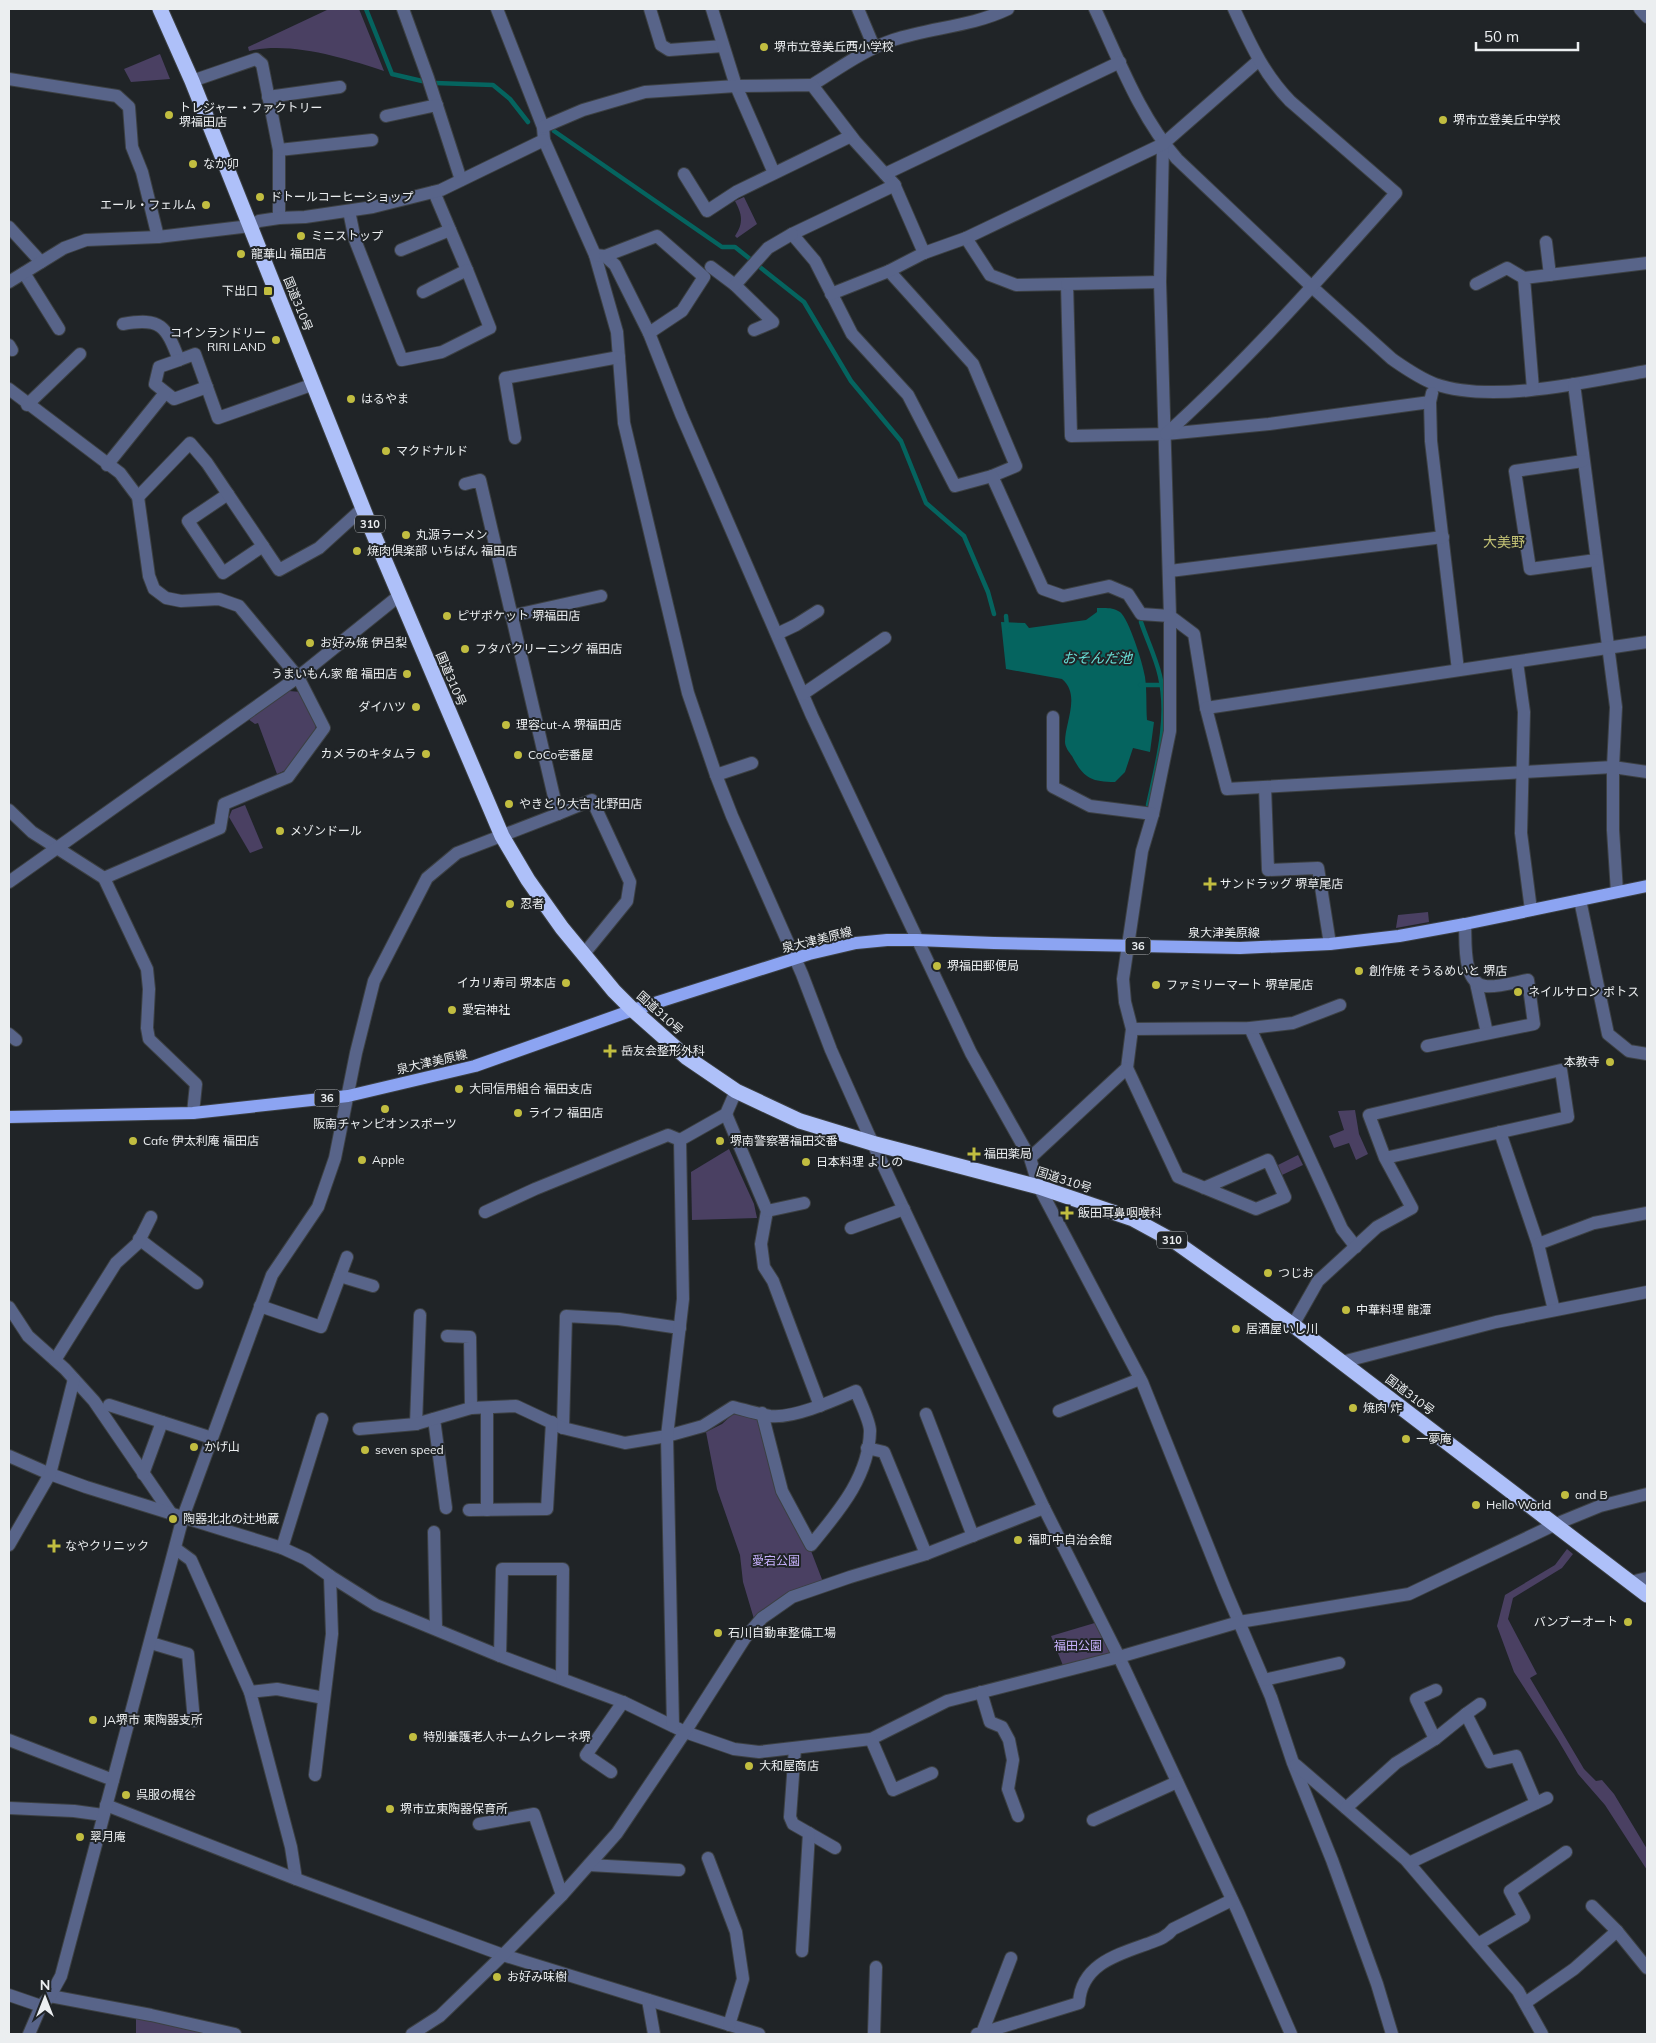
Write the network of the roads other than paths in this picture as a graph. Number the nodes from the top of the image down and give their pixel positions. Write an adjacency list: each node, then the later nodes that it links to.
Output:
1 (160, 9): 17 (highway, 国道310号 / 310)
2 (402, 9): 22 (street)
3 (496, 9): 24 (street)
4 (650, 9): 12 (street)
5 (712, 9): 12 (street)
6 (858, 9): 13 (street)
7 (1008, 9): 13 (street)
8 (1095, 9): 15 (street)
9 (1234, 9): 14 (street)
10 (1640, 9): 11 (street)
11 (1647, 17)
12 (724, 46): 19 (street)
13 (874, 47): 18 (street)
14 (1258, 60): 27 (street); 60 (street)
15 (1120, 62): 27 (street); 31 (street)
16 (9, 79): 41 (street)
17 (192, 81): 21 (street); 37 (highway, 国道310号 / 310)
18 (812, 85): 19 (street); 25 (street)
19 (736, 86): 24 (street); 29 (street)
20 (340, 87): 21 (street)
21 (268, 97): 28 (street)
22 (437, 105): 23 (street); 32 (street)
23 (386, 116)
24 (544, 133): 32 (street); 46 (street)
25 (851, 136): 29 (street); 31 (street)
26 (372, 140): 28 (street)
27 (1164, 144): 42 (street); 56 (street); 60 (street)
28 (278, 150): 36 (street)
29 (774, 173): 30 (street)
30 (684, 174)
31 (885, 174): 33 (street)
32 (461, 180): 34 (street)
33 (895, 185): 40 (street); 45 (street)
34 (434, 192): 35 (street); 39 (street)
35 (349, 211): 36 (street); 50 (street)
36 (279, 218): 37 (street)
37 (250, 226): 41 (street); 71 (highway, 国道310号 / 310)
38 (9, 227): 47 (street)
39 (450, 230): 44 (street); 50 (street)
40 (792, 234): 59 (street); 62 (street)
41 (158, 237): 47 (street)
42 (966, 238): 45 (street); 57 (street)
43 (1546, 242): 53 (street)
44 (401, 250)
45 (924, 253): 51 (street)
46 (600, 255): 66 (street); 66 (street); 68 (street)
47 (41, 262): 52 (street)
48 (1647, 263): 53 (street)
49 (711, 268): 59 (street)
50 (467, 270): 61 (street)
51 (888, 271): 62 (street); 84 (street)
52 (24, 273): 55 (street); 64 (street)
53 (1550, 274): 54 (street)
54 (1524, 278): 58 (street); 76 (street)
55 (9, 282)
56 (1160, 282): 57 (street); 80 (street)
57 (1067, 284): 80 (street)
58 (1476, 284)
59 (735, 285): 65 (street)
60 (1312, 287): 72 (street); 80 (street)
61 (423, 292)
62 (830, 294): 84 (street)
63 (123, 324): 69 (street)
64 (59, 329)
65 (754, 330)
66 (649, 333): 98 (street)
67 (80, 354): 79 (street)
68 (619, 357): 81 (street); 112 (street)
69 (179, 360): 74 (street); 77 (street)
70 (1647, 371): 73 (street)
71 (314, 384): 74 (street); 88 (highway, 国道310号 / 310)
72 (1434, 384): 76 (street); 78 (street)
73 (1574, 384): 76 (street); 82 (street)
74 (207, 387): 77 (street)
75 (9, 389): 79 (street)
76 (1533, 389)
77 (165, 393): 83 (street)
78 (1430, 402): 80 (street); 89 (street)
79 (27, 405): 83 (street)
80 (1166, 434): 92 (street)
81 (515, 438)
82 (1583, 461): 91 (street); 91 (street)
83 (108, 465): 87 (street)
84 (992, 476): 97 (street)
85 (465, 484): 96 (street)
86 (228, 494): 87 (street); 90 (street); 90 (street)
87 (138, 497): 104 (street)
88 (363, 508): 90 (street); 93 (highway, 国道310号 / 310)
89 (1443, 537): 92 (street); 103 (street)
90 (264, 546)
91 (1596, 560): 101 (street)
92 (1170, 571): 97 (street)
93 (400, 595): 104 (street); 117 (highway, 国道310号 / 310)
94 (601, 596): 96 (street)
95 (818, 611): 98 (street)
96 (511, 616): 115 (street)
97 (1170, 616): 106 (street); 116 (street)
98 (777, 634): 105 (street)
99 (885, 638): 105 (street)
100 (1647, 642): 101 (street)
101 (1609, 647): 102 (street); 109 (street)
102 (1516, 662): 103 (street); 110 (street)
103 (1458, 670): 106 (street)
104 (298, 676): 118 (street); 119 (street)
105 (803, 694): 126 (street)
106 (1206, 708): 113 (street)
107 (1053, 717): 116 (street)
108 (752, 763): 112 (street)
109 (1612, 768): 110 (street); 111 (street); 122 (street)
110 (1521, 772): 113 (street); 124 (street)
111 (1647, 772)
112 (716, 775): 130 (street)
113 (1265, 787): 127 (street)
114 (9, 810): 118 (street)
115 (558, 814): 117 (street); 129 (street)
116 (1152, 814): 128 (street)
117 (502, 836): 129 (highway, 国道310号 / 310); 141 (street)
118 (56, 848): 119 (street); 120 (street)
119 (104, 878): 142 (street)
120 (9, 882)
121 (1647, 886): 122 (main road, 泉大津美原線 / 36)
122 (1617, 892): 123 (main road, 泉大津美原線 / 36)
123 (1580, 900): 124 (main road, 泉大津美原線 / 36); 138 (street)
124 (1531, 910): 125 (main road, 泉大津美原線 / 36)
125 (1465, 924): 127 (main road, 泉大津美原線 / 36); 131 (street)
126 (916, 940): 128 (main road, 泉大津美原線 / 36); 130 (main road, 泉大津美原線 / 36); 148 (street)
127 (1330, 944): 128 (main road, 泉大津美原線 / 36)
128 (1127, 946): 135 (street)
129 (583, 955): 133 (highway, 国道310号 / 310)
130 (795, 959): 133 (main road, 泉大津美原線 / 36); 146 (street)
131 (1476, 983): 136 (street); 136 (street)
132 (1340, 1005): 134 (street)
133 (632, 1010): 140 (highway, 国道310号 / 310); 141 (main road, 泉大津美原線 / 36)
134 (1250, 1028): 135 (street); 161 (street)
135 (1132, 1029): 139 (street)
136 (1487, 1033): 137 (street)
137 (1427, 1046)
138 (1647, 1054)
139 (1127, 1068): 148 (street); 151 (street)
140 (736, 1091): 143 (street); 146 (highway, 国道310号 / 310)
141 (348, 1096): 142 (main road, 泉大津美原線 / 36); 167 (street)
142 (193, 1113): 144 (main road, 泉大津美原線 / 36)
143 (726, 1114): 147 (street); 154 (street)
144 (9, 1117)
145 (1500, 1132): 149 (street); 149 (street); 160 (street)
146 (870, 1138): 150 (highway, 国道310号 / 310); 153 (street)
147 (680, 1140): 155 (street); 172 (street)
148 (1030, 1158): 150 (street)
149 (1385, 1158): 161 (street)
150 (1038, 1187): 171 (highway, 国道310号 / 310); 177 (street)
151 (1204, 1188): 151 (street)
152 (804, 1203): 154 (street)
153 (904, 1209): 158 (street); 199 (street)
154 (767, 1211): 179 (street)
155 (485, 1212)
156 (1647, 1213): 160 (street)
157 (151, 1217): 159 (street)
158 (851, 1228)
159 (140, 1239): 164 (street); 174 (street)
160 (1538, 1244): 169 (street)
161 (1356, 1247): 171 (street)
162 (347, 1257): 163 (street)
163 (340, 1276): 165 (street); 167 (street)
164 (197, 1283)
165 (373, 1286)
166 (1647, 1292): 169 (street)
167 (260, 1306): 192 (street)
168 (9, 1307): 174 (street)
169 (1554, 1310): 175 (street)
170 (420, 1316): 188 (street)
171 (1293, 1325): 175 (highway, 国道310号 / 310)
172 (680, 1328): 189 (street); 191 (street)
173 (447, 1336): 180 (street)
174 (55, 1360): 176 (street)
175 (1342, 1362): 204 (highway, 国道310号 / 310)
176 (74, 1379): 195 (street); 196 (street)
177 (1140, 1379): 182 (street); 215 (street)
178 (109, 1405): 187 (street)
179 (820, 1406): 183 (street); 193 (street)
180 (472, 1408): 181 (street); 186 (street)
181 (487, 1408): 189 (street); 201 (street)
182 (1059, 1412)
183 (762, 1414): 191 (street); 193 (street)
184 (926, 1414): 206 (street)
185 (322, 1419): 208 (street)
186 (434, 1419): 188 (street); 198 (street)
187 (162, 1422): 192 (street); 196 (street)
188 (416, 1424): 190 (street)
189 (558, 1425): 191 (street); 201 (street)
190 (360, 1429)
191 (667, 1436): 231 (street)
192 (212, 1438): 203 (street)
193 (867, 1448): 210 (street)
194 (9, 1456): 195 (street)
195 (50, 1474): 202 (street); 207 (street)
196 (143, 1474): 202 (street)
197 (1647, 1494): 204 (street)
198 (446, 1508)
199 (1044, 1508): 206 (street); 219 (street)
200 (469, 1510): 201 (street)
201 (486, 1510)
202 (170, 1512): 203 (street)
203 (183, 1517): 208 (street); 209 (street)
204 (1556, 1524): 213 (highway, 国道310号 / 310); 215 (street)
205 (434, 1532): 216 (street)
206 (973, 1536): 210 (street)
207 (9, 1545)
208 (282, 1548): 211 (street)
209 (176, 1549): 217 (street); 224 (street)
210 (926, 1554): 232 (street)
211 (330, 1576): 216 (street); 226 (street)
212 (1647, 1578): 213 (street)
213 (1631, 1582): 214 (highway, 国道310号 / 310)
214 (1647, 1595)
215 (1239, 1622): 219 (street); 222 (street)
216 (436, 1629): 218 (street)
217 (150, 1643): 230 (street); 241 (street)
218 (500, 1656): 221 (street); 221 (street)
219 (1119, 1658): 225 (street); 242 (street)
220 (1339, 1663): 222 (street)
221 (562, 1678): 227 (street)
222 (1264, 1680): 237 (street)
223 (1436, 1690): 234 (street)
224 (250, 1692): 226 (street); 256 (street)
225 (980, 1692): 233 (street); 246 (street)
226 (324, 1698): 240 (street)
227 (623, 1702): 231 (street); 238 (street)
228 (1480, 1704): 229 (street)
229 (1466, 1714): 234 (street); 253 (street)
230 (194, 1721)
231 (673, 1726): 232 (street)
232 (686, 1732): 236 (street); 254 (street)
233 (871, 1739): 236 (street); 239 (street)
234 (1435, 1739): 244 (street)
235 (9, 1740): 241 (street)
236 (795, 1748): 249 (street)
237 (1293, 1763): 244 (street); 281 (street)
238 (612, 1772)
239 (932, 1774)
240 (315, 1775)
241 (113, 1780): 245 (street)
242 (1177, 1782): 247 (street); 258 (street)
243 (9, 1808): 245 (street)
244 (1346, 1808): 253 (street)
245 (104, 1810): 256 (street); 268 (street)
246 (1018, 1816)
247 (1093, 1820)
248 (479, 1824): 257 (street)
249 (809, 1834): 250 (street); 262 (street)
250 (835, 1848)
251 (1566, 1852): 261 (street)
252 (708, 1858): 272 (street)
253 (1409, 1863): 261 (street)
254 (589, 1865): 255 (street); 257 (street)
255 (679, 1870)
256 (296, 1879): 263 (street)
257 (562, 1895): 263 (street)
258 (1232, 1900): 273 (street); 280 (street)
259 (1592, 1906): 260 (street)
260 (1617, 1932): 266 (street); 270 (street)
261 (1478, 1944): 270 (street)
262 (802, 1951)
263 (504, 1955): 269 (street); 276 (street)
264 (1011, 1958): 273 (street)
265 (876, 1967): 279 (street)
266 (1647, 1968)
267 (9, 1995): 271 (street)
268 (50, 1996): 271 (street); 275 (street)
269 (648, 2000): 272 (street); 277 (street)
270 (1525, 2003): 282 (street)
271 (41, 2006): 274 (street)
272 (728, 2025): 278 (street)
273 (978, 2033)
274 (29, 2034)
275 (235, 2034)
276 (412, 2034)
277 (654, 2034)
278 (759, 2034)
279 (874, 2034)
280 (1291, 2034)
281 (1392, 2034)
282 (1542, 2034)

